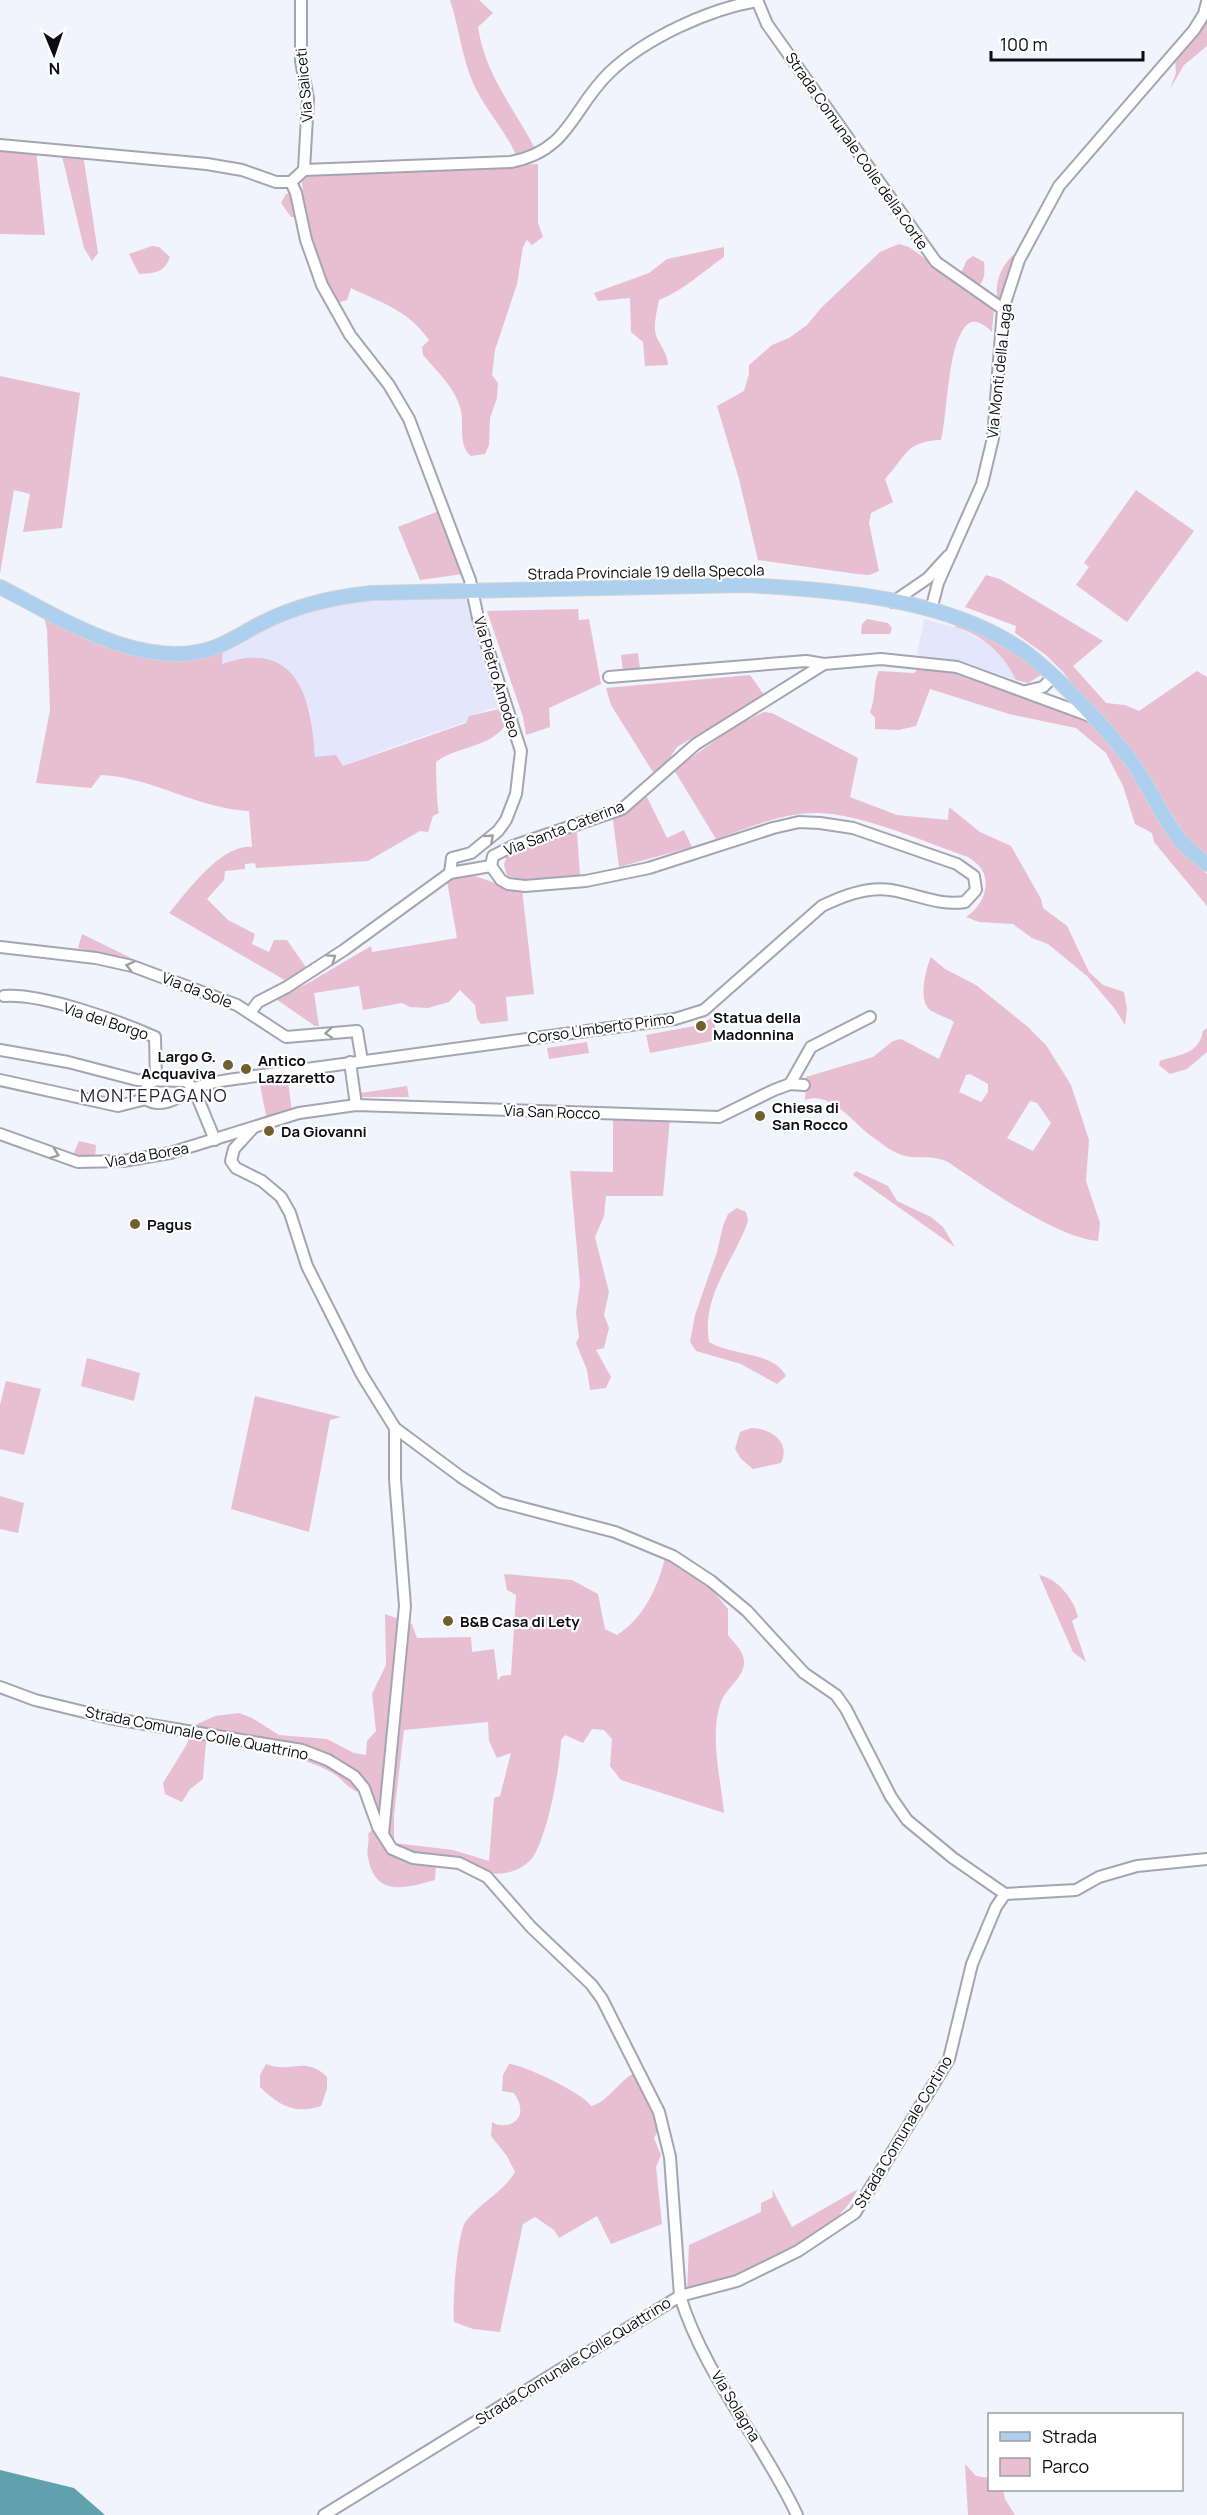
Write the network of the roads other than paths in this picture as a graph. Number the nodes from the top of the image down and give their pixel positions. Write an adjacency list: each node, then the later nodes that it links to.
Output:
1 (301, 0): 5 (street, Via Saliceti)
2 (757, 1): 5 (street); 7 (street, Strada Comunale Colle della Corte)
3 (1207, 2): 7 (street, Via Monti della Laga)
4 (0, 145): 6 (street)
5 (304, 170): 6 (street)
6 (291, 182): 10 (street)
7 (1003, 309): 8 (street, Via Monti della Laga)
8 (957, 547): 11 (street, Via Monti della Laga); 12 (street, Via Monti della Laga)
9 (0, 587): 10 (main road, Strada Provinciale 19 della Specola)
10 (472, 593): 11 (main road, Strada Provinciale 19 della Specola); 20 (street, Via Pietro Amodeo, one-way to 10)
11 (893, 602): 12 (main road, Strada Provinciale 19 della Specola)
12 (931, 610): 15 (main road, Strada Provinciale 19 della Specola)
13 (824, 664): 14 (street); 16 (street, Via Santa Caterina); 19 (street, Via Santa Caterina)
14 (609, 677)
15 (1057, 682): 16 (street, Via Santa Caterina); 17 (main road, Strada Provinciale 19 della Specola)
16 (1026, 692): 17 (street, Via Santa Caterina)
17 (1090, 716): 18 (main road, Strada Provinciale 19 della Specola)
18 (1207, 864)
19 (491, 866): 20 (street, Via Santa Caterina); 26 (street, Corso Umberto Primo)
20 (450, 873): 23 (street, Via Santa Caterina, one-way to 20)
21 (0, 947): 23 (street, Via da Sole, one-way to 21)
22 (4, 996): 28 (street, Via del Borgo)
23 (250, 1013): 26 (street, Via da Sole, one-way to 23)
24 (870, 1017): 30 (street)
25 (1, 1053): 28 (street)
26 (362, 1061): 27 (street, Corso Umberto Primo)
27 (350, 1062): 32 (street, Corso Umberto Primo); 34 (street)
28 (156, 1079): 32 (street); 33 (street)
29 (0, 1080): 33 (street, Corso Umberto Primo)
30 (790, 1084): 31 (street, Via San Rocco); 34 (street, Via San Rocco)
31 (804, 1085)
32 (194, 1089): 33 (street, Corso Umberto Primo); 38 (street)
33 (146, 1099)
34 (356, 1105): 35 (street, Via San Rocco)
35 (294, 1114): 36 (street, Via da Borea)
36 (253, 1128): 38 (street, Via da Borea); 39 (street)
37 (0, 1134): 38 (street, Via da Borea, one-way to 38)
38 (215, 1140)
39 (395, 1428): 41 (street); 43 (street)
40 (0, 1687): 41 (street, Strada Comunale Colle Quattrino)
41 (382, 1835): 44 (street, Strada Comunale Colle Quattrino)
42 (1207, 1859): 43 (street)
43 (1005, 1894): 44 (street, Strada Comunale Cortino)
44 (680, 2296): 45 (street, Strada Comunale Colle Quattrino); 46 (street, Via Solagna)
45 (324, 2515)
46 (797, 2515)

